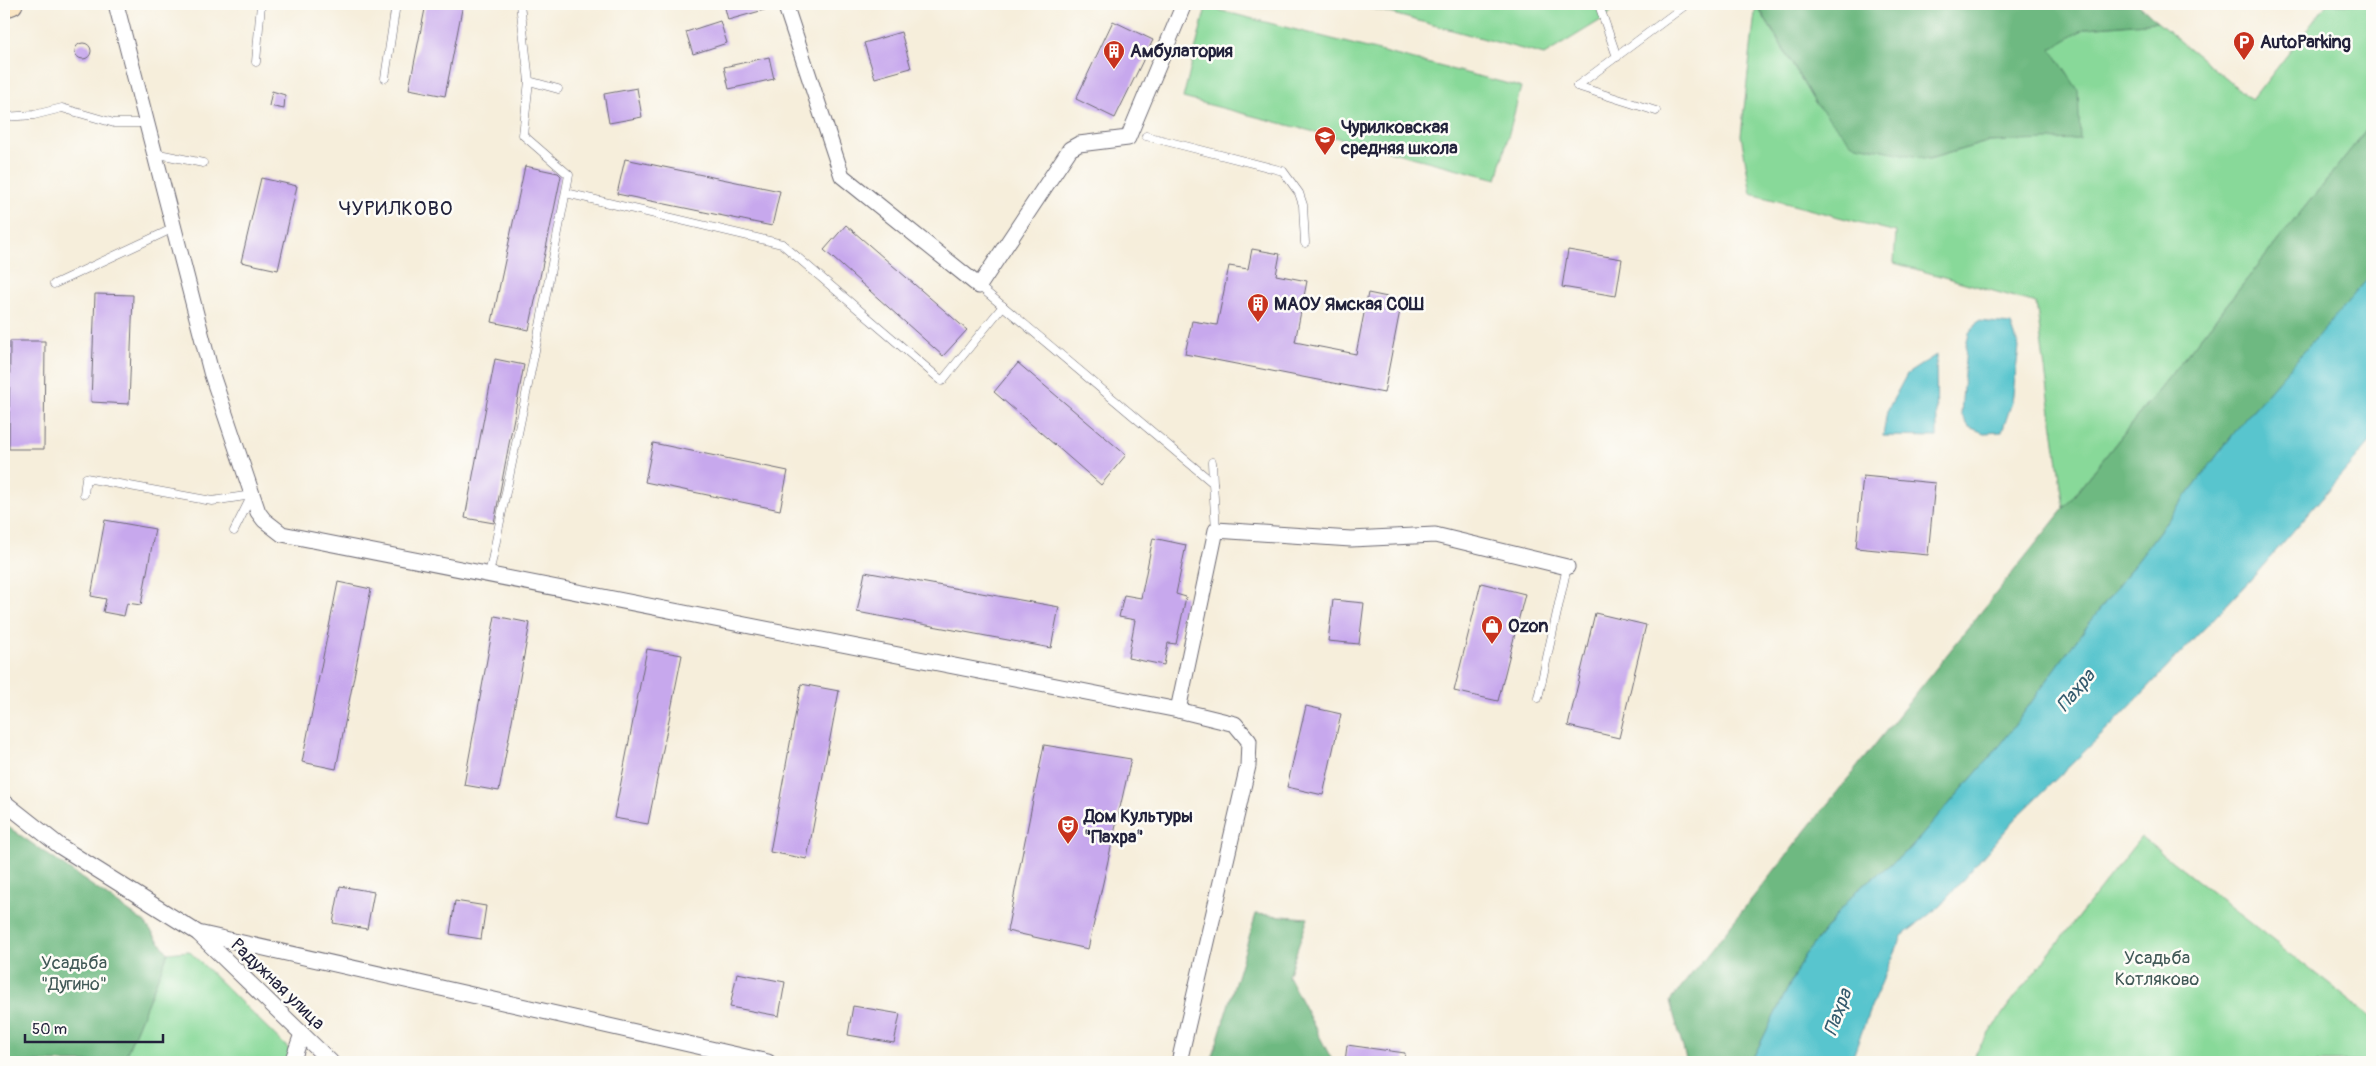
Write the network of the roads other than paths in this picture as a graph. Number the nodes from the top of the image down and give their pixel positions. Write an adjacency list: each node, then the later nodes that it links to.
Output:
1 (12, 4): 10 (street)
2 (116, 4): 18 (street)
3 (261, 4): 12 (lane)
4 (396, 4): 13 (lane)
5 (520, 4): 14 (lane)
6 (785, 4): 26 (street)
7 (1184, 4): 26 (street)
8 (1602, 4): 11 (lane)
9 (1688, 4): 11 (lane)
10 (4, 7)
11 (1617, 57): 16 (lane)
12 (256, 62)
13 (385, 78)
14 (529, 81): 15 (lane); 22 (lane)
15 (558, 89)
16 (1656, 111)
17 (4, 117): 18 (lane)
18 (147, 123): 20 (street)
19 (1146, 136): 24 (lane)
20 (154, 153): 21 (lane); 23 (street)
21 (203, 163)
22 (566, 193): 27 (lane); 35 (lane)
23 (174, 228): 25 (lane); 31 (street)
24 (1305, 243)
25 (54, 284)
26 (979, 286): 27 (lane)
27 (1003, 306): 29 (lane)
28 (1212, 462): 29 (lane)
29 (1213, 483): 32 (lane)
30 (84, 494): 31 (lane)
31 (252, 495): 33 (lane); 35 (street)
32 (1216, 530): 34 (street); 37 (street)
33 (234, 531)
34 (1567, 567): 36 (lane)
35 (489, 575): 37 (street)
36 (1538, 698)
37 (1178, 710): 44 (street)
38 (4, 802): 39 (street)
39 (198, 933): 40 (street, Радужная улица); 43 (street)
40 (302, 1034): 41 (street); 42 (street, Радужная улица)
41 (292, 1062)
42 (331, 1062)
43 (768, 1062)
44 (1179, 1062)

